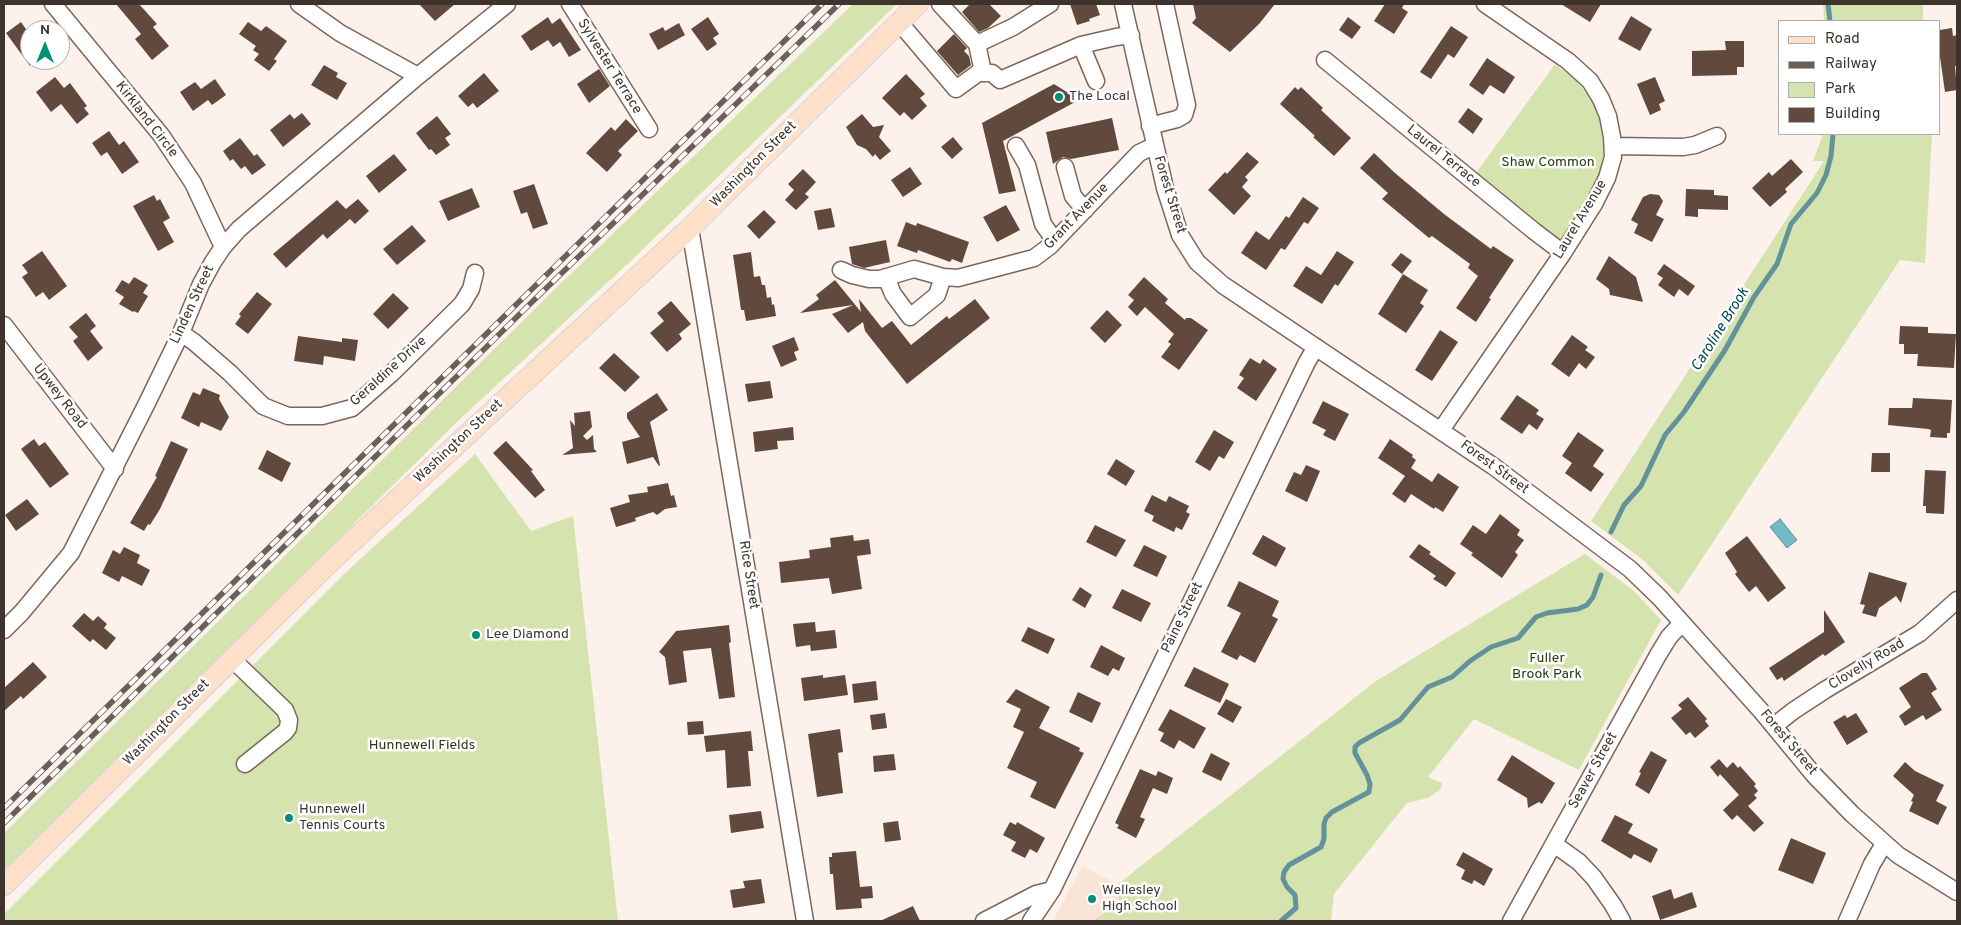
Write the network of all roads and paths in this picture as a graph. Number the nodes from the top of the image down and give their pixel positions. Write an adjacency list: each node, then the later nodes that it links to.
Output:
1 (53, 4): 29 (street, Kirkland Circle)
2 (299, 4): 17 (street)
3 (570, 4): 20 (street, Sylvester Terrace)
4 (918, 4): 11 (main road, Washington Street)
5 (940, 4): 13 (street)
6 (1050, 4): 13 (street)
7 (1123, 4): 12 (street, Forest Street)
8 (1165, 4): 19 (street)
9 (1485, 4): 24 (street, Laurel Avenue)
10 (502, 5): 17 (street, Linden Street)
11 (899, 22): 16 (street); 27 (main road, Washington Street)
12 (1131, 35): 14 (street); 19 (street, Forest Street)
13 (977, 44): 16 (street)
14 (1081, 45): 16 (street); 18 (street)
15 (1325, 60): 30 (street, Laurel Terrace)
16 (983, 72)
17 (418, 76): 29 (street, Linden Street)
18 (1096, 81)
19 (1150, 126): 23 (street, Forest Street)
20 (649, 129)
21 (1717, 136): 24 (street)
22 (1016, 146): 28 (street)
23 (1154, 146): 26 (street, Grant Avenue); 37 (street, Forest Street)
24 (1613, 146): 30 (street, Laurel Avenue)
25 (1065, 167): 26 (street)
26 (1085, 210): 28 (street, Grant Avenue)
27 (690, 228): 43 (main road, Washington Street); 51 (street, Rice Street)
28 (1054, 241): 34 (street, Grant Avenue)
29 (223, 247): 36 (street, Linden Street)
30 (1563, 253): 38 (street, Laurel Avenue)
31 (842, 270): 33 (street, Grant Avenue)
32 (475, 273): 36 (street, Geraldine Drive)
33 (886, 277): 34 (street, Grant Avenue); 34 (street)
34 (943, 277)
35 (4, 325): 39 (street, Upwey Road)
36 (180, 333): 39 (street, Linden Street)
37 (1316, 347): 38 (street, Forest Street); 49 (street, Paine Street)
38 (1441, 430): 41 (street, Forest Street)
39 (115, 469): 42 (street, Linden Street)
40 (1957, 600): 44 (street, Clovelly Road)
41 (1682, 623): 44 (street, Forest Street); 46 (street, Seaver Street)
42 (5, 628)
43 (232, 659): 45 (street); 48 (main road, Washington Street)
44 (1774, 726): 47 (street, Forest Street)
45 (245, 764)
46 (1554, 844): 54 (street, Seaver Street); 55 (street)
47 (1884, 844): 50 (street, Forest Street); 56 (street)
48 (4, 885)
49 (1052, 890): 52 (street); 53 (street, Paine Street)
50 (1957, 892)
51 (805, 921)
52 (984, 921)
53 (1031, 921)
54 (1511, 921)
55 (1622, 921)
56 (1847, 921)

